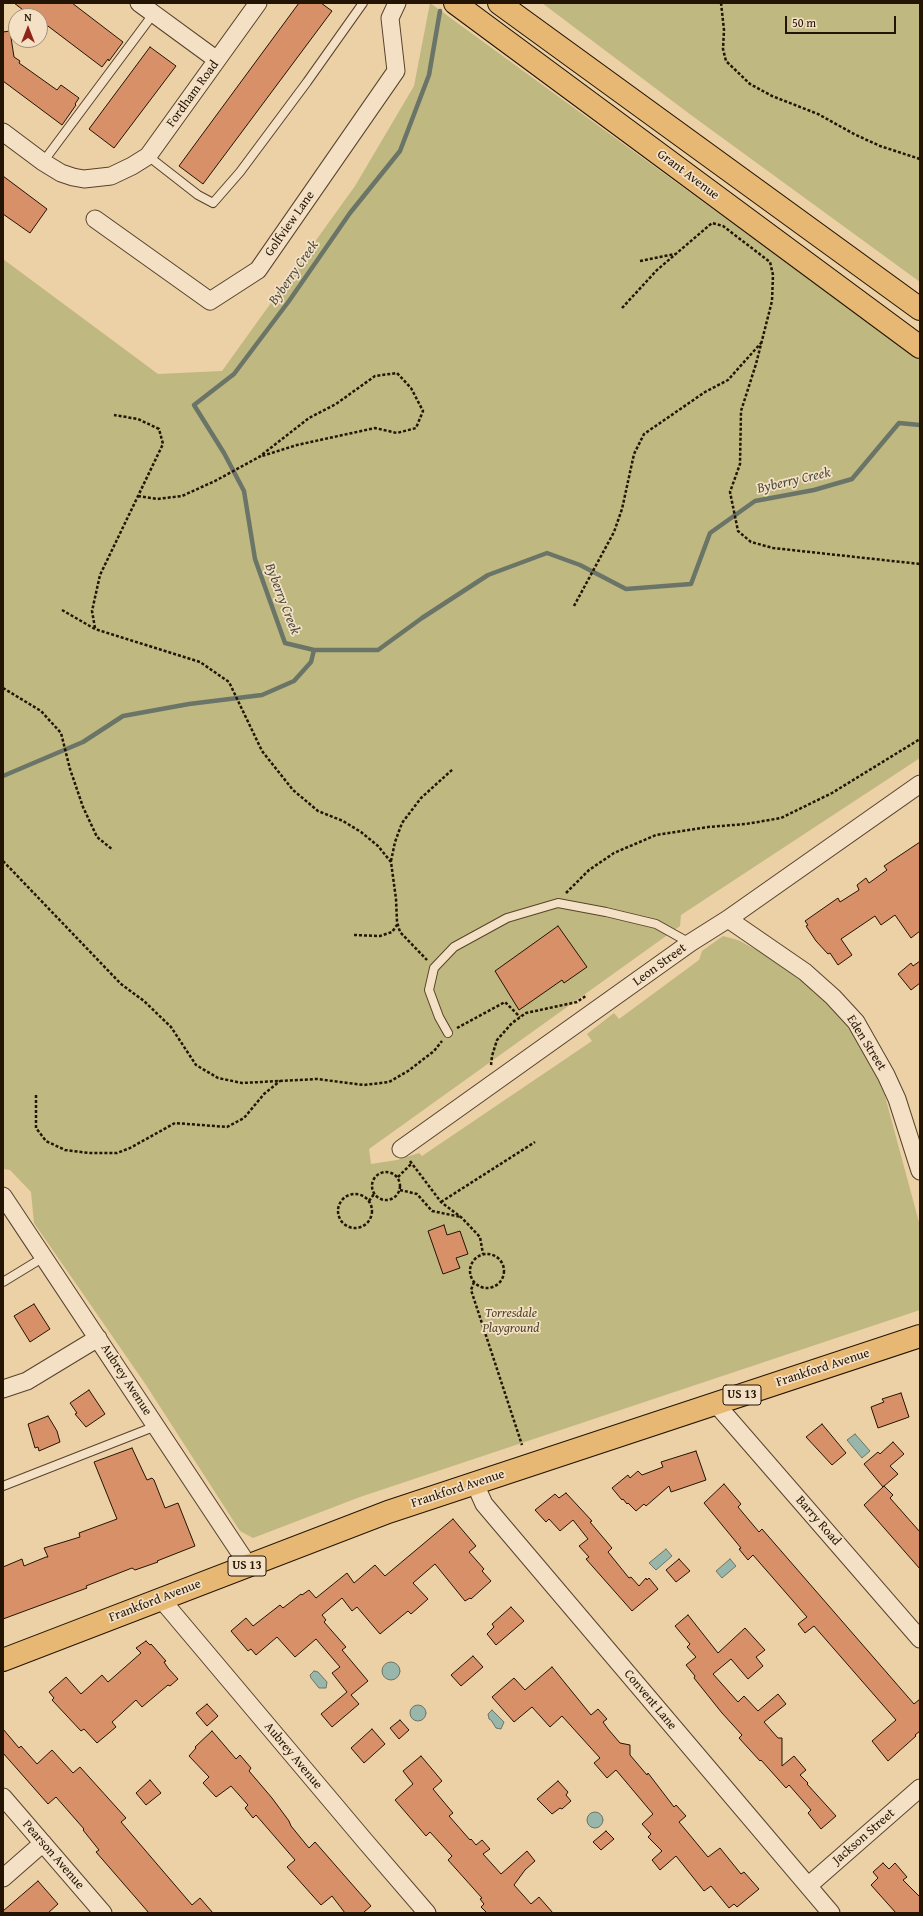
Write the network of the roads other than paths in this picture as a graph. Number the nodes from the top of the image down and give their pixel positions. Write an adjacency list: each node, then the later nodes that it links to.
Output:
1 (139, 3): 7 (street)
2 (258, 3): 8 (street, Fordham Road)
3 (363, 3): 10 (lane)
4 (397, 3): 12 (street, Golfview Lane)
5 (455, 3): 14 (main road, Grant Avenue)
6 (499, 3): 13 (main road)
7 (154, 14): 8 (street); 11 (lane)
8 (217, 60): 10 (street, Fordham Road)
9 (3, 132): 11 (street, Fordham Road)
10 (148, 156): 11 (street, Fordham Road)
11 (43, 162)
12 (95, 219)
13 (920, 309)
14 (920, 347)
15 (920, 784): 16 (street, Leon Street)
16 (728, 919): 17 (street, Leon Street); 20 (street, Eden Street)
17 (690, 944): 18 (lane); 19 (street, Leon Street)
18 (448, 1033)
19 (401, 1149)
20 (920, 1171)
21 (3, 1196): 22 (street, Aubrey Avenue)
22 (44, 1257): 23 (lane); 25 (street, Aubrey Avenue)
23 (3, 1282)
24 (920, 1336): 27 (main road, Frankford Avenue / US 13)
25 (98, 1338): 26 (street); 28 (street, Aubrey Avenue)
26 (3, 1389)
27 (716, 1404): 29 (main road, Frankford Avenue / US 13); 33 (street, Barry Road)
28 (156, 1426): 30 (lane); 31 (street, Aubrey Avenue)
29 (475, 1484): 31 (main road, Frankford Avenue / US 13); 39 (street, Convent Lane)
30 (3, 1486)
31 (248, 1565): 32 (main road, Frankford Avenue / US 13)
32 (161, 1599): 34 (main road, Frankford Avenue / US 13); 41 (street, Aubrey Avenue)
33 (920, 1639)
34 (3, 1660)
35 (920, 1788): 39 (street, Jackson Street)
36 (3, 1796): 37 (street, Pearson Avenue)
37 (43, 1843): 38 (street); 40 (street, Pearson Avenue)
38 (3, 1878)
39 (808, 1886): 42 (street, Convent Lane)
40 (103, 1913)
41 (427, 1913)
42 (831, 1913)

